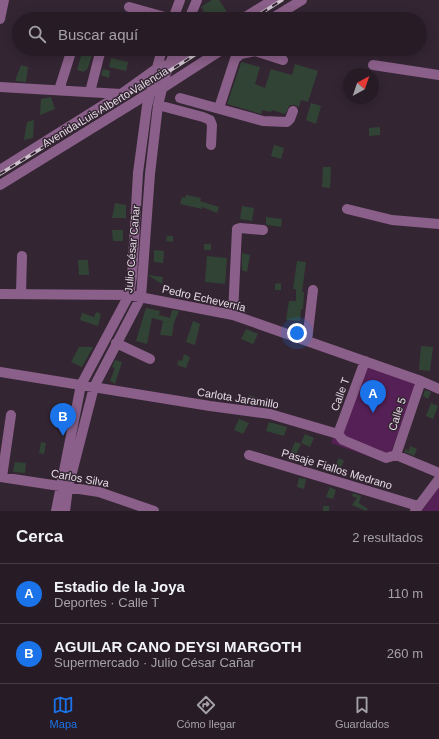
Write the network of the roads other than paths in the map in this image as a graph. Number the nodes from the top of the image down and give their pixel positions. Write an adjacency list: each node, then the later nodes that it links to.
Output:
1 (4, 0): 12 (street)
2 (180, 0): 8 (street)
3 (196, 0): 9 (street)
4 (272, 0): 10 (street)
5 (302, 0): 11 (street)
6 (129, 7): 7 (street)
7 (147, 12)
8 (176, 12)
9 (192, 12)
10 (253, 12)
11 (282, 12)
12 (0, 19)
13 (70, 56): 28 (street)
14 (99, 56): 29 (street)
15 (160, 56): 24 (street, Julio César Cañar)
16 (173, 56): 22 (street, Julio César Cañar)
17 (183, 56): 22 (street)
18 (212, 56): 27 (street, Avenida Luis Alberto Valencia)
19 (239, 56): 34 (street)
20 (271, 56): 21 (street)
21 (283, 60)
22 (170, 64): 24 (street); 27 (street, Julio César Cañar)
23 (373, 65): 25 (street)
24 (156, 69): 30 (street, Julio César Cañar); 31 (street)
25 (439, 75)
26 (0, 87): 28 (street)
27 (164, 87): 30 (street, Avenida Luis Alberto Valencia); 33 (street, Julio César Cañar)
28 (59, 90): 29 (street)
29 (90, 92): 31 (street)
30 (151, 92): 38 (street, Avenida Luis Alberto Valencia); 46 (street, Julio César Cañar)
31 (121, 94): 37 (street)
32 (180, 98): 34 (street)
33 (158, 105): 36 (street); 47 (street, Julio César Cañar)
34 (219, 108): 35 (street)
35 (293, 111)
36 (211, 145)
37 (0, 170)
38 (0, 185)
39 (348, 209): 40 (street)
40 (439, 224)
41 (263, 230): 48 (street)
42 (22, 256): 45 (street)
43 (313, 290): 49 (street)
44 (0, 294): 45 (street, Pedro Echeverría)
45 (21, 294): 46 (street, Pedro Echeverría)
46 (129, 295): 47 (street, Pedro Echeverría); 55 (street, Julio César Cañar)
47 (141, 297): 48 (street, Pedro Echeverría); 50 (street, Julio César Cañar)
48 (233, 316): 49 (street, Pedro Echeverría)
49 (307, 341): 52 (street, Pedro Echeverría)
50 (116, 343): 51 (street); 56 (street, Julio César Cañar)
51 (150, 359)
52 (365, 361): 54 (street, Pedro Echeverría); 59 (street, Calle T)
53 (0, 372): 55 (street, Carlota Jaramillo)
54 (421, 381): 57 (street, Pedro Echeverría); 61 (street, Calle 5)
55 (81, 385): 56 (street, Carlota Jaramillo); 65 (street, Julio César Cañar)
56 (94, 387): 59 (street, Carlota Jaramillo); 65 (street, Julio César Cañar)
57 (439, 389)
58 (11, 415): 63 (street)
59 (338, 434): 61 (street, Carlota Jaramillo)
60 (249, 455): 66 (street, Pasaje Fiallos Medrano)
61 (396, 455): 62 (street, Carlota Jaramillo)
62 (439, 473)
63 (1, 477): 65 (street, Carlos Silva)
64 (439, 479): 66 (street)
65 (64, 487): 67 (street, Julio César Cañar); 68 (street, Julio César Cañar); 69 (street, Carlos Silva)
66 (417, 509)
67 (56, 511)
68 (65, 511)
69 (154, 511)

